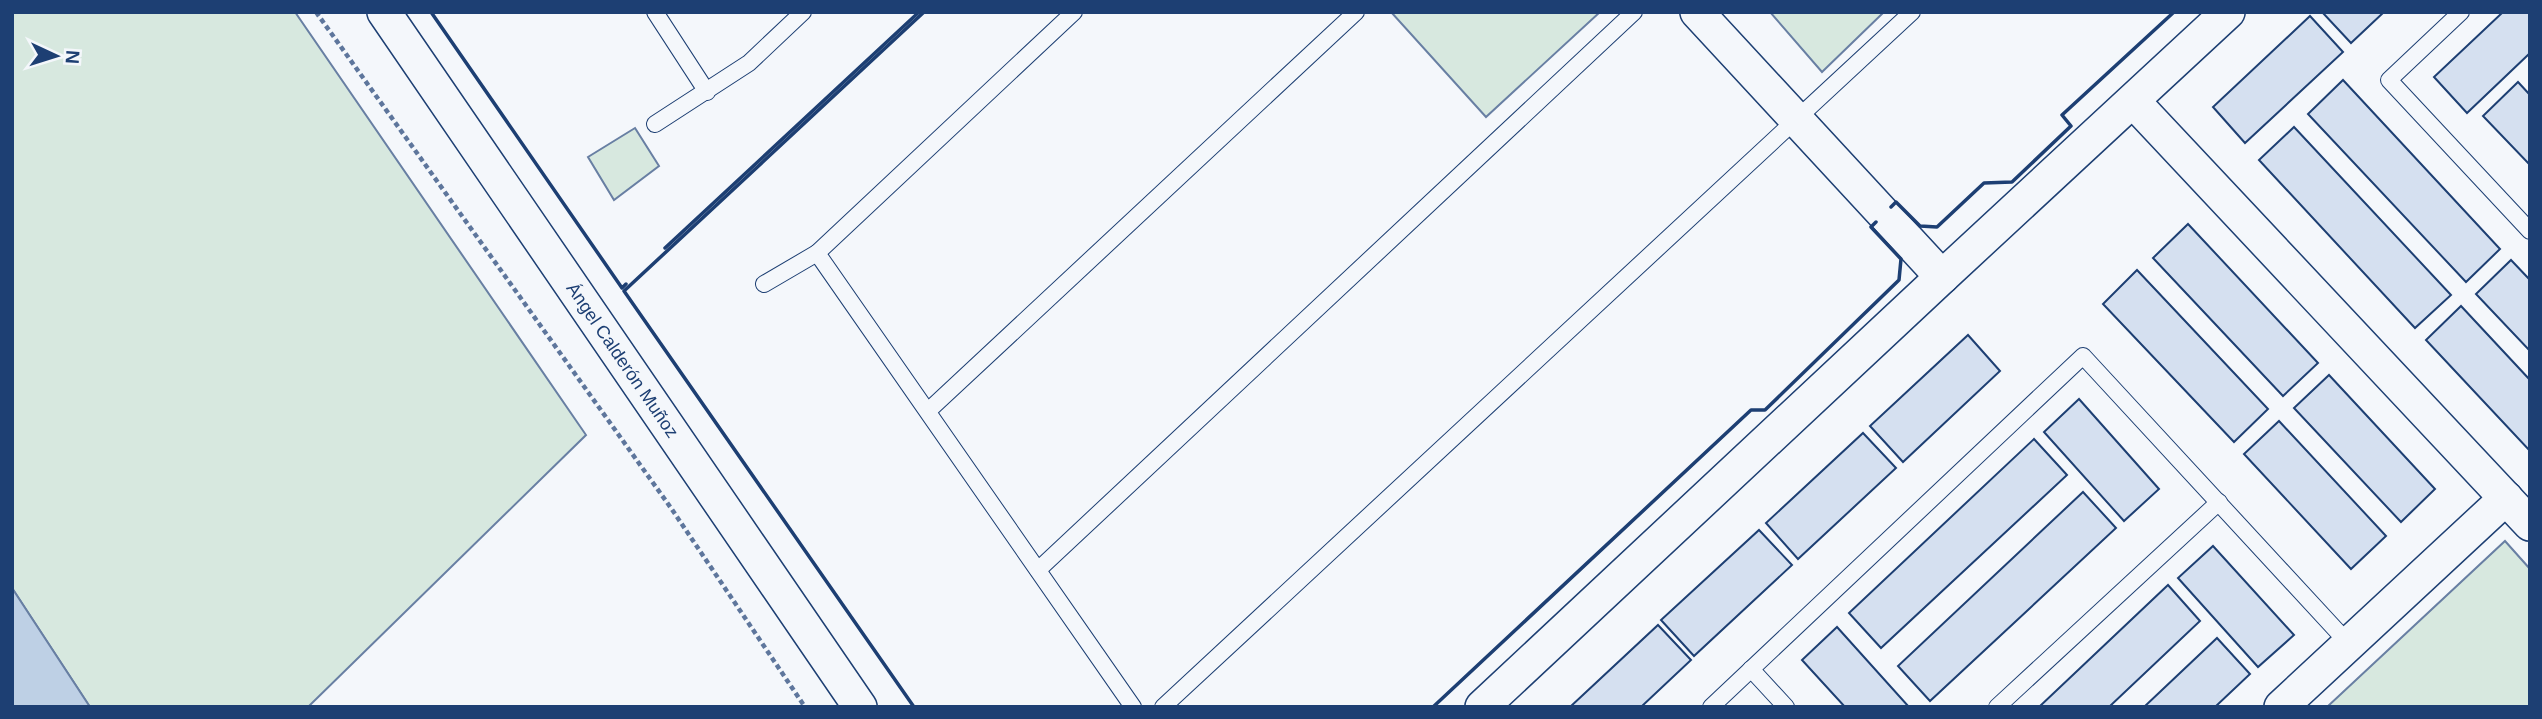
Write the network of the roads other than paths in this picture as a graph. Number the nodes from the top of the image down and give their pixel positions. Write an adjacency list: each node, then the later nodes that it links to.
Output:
1 (384, 12): 26 (street, Ángel Calderón Muñoz)
2 (655, 12): 11 (lane)
3 (803, 12): 11 (lane)
4 (1074, 12): 16 (lane)
5 (1356, 12): 19 (lane)
6 (1634, 12): 23 (lane)
7 (1698, 12): 13 (street)
8 (1912, 12): 13 (lane)
9 (2228, 12): 12 (street)
10 (2461, 12): 15 (lane)
11 (707, 92): 14 (lane)
12 (2133, 101): 17 (street); 20 (street)
13 (1796, 120): 17 (street); 28 (lane)
14 (655, 124)
15 (2530, 231)
16 (817, 253): 18 (lane); 19 (lane)
17 (1942, 277): 29 (street)
18 (764, 284)
19 (928, 411): 23 (lane)
20 (2506, 498): 22 (street); 24 (street)
21 (2219, 502): 24 (lane); 25 (lane); 32 (lane)
22 (2530, 524)
23 (1038, 570): 27 (lane)
24 (2349, 644): 33 (street)
25 (1751, 669): 30 (lane); 31 (lane)
26 (860, 707)
27 (1133, 707)
28 (1163, 707)
29 (1482, 707)
30 (1711, 707)
31 (1786, 707)
32 (1997, 707)
33 (2281, 707)

